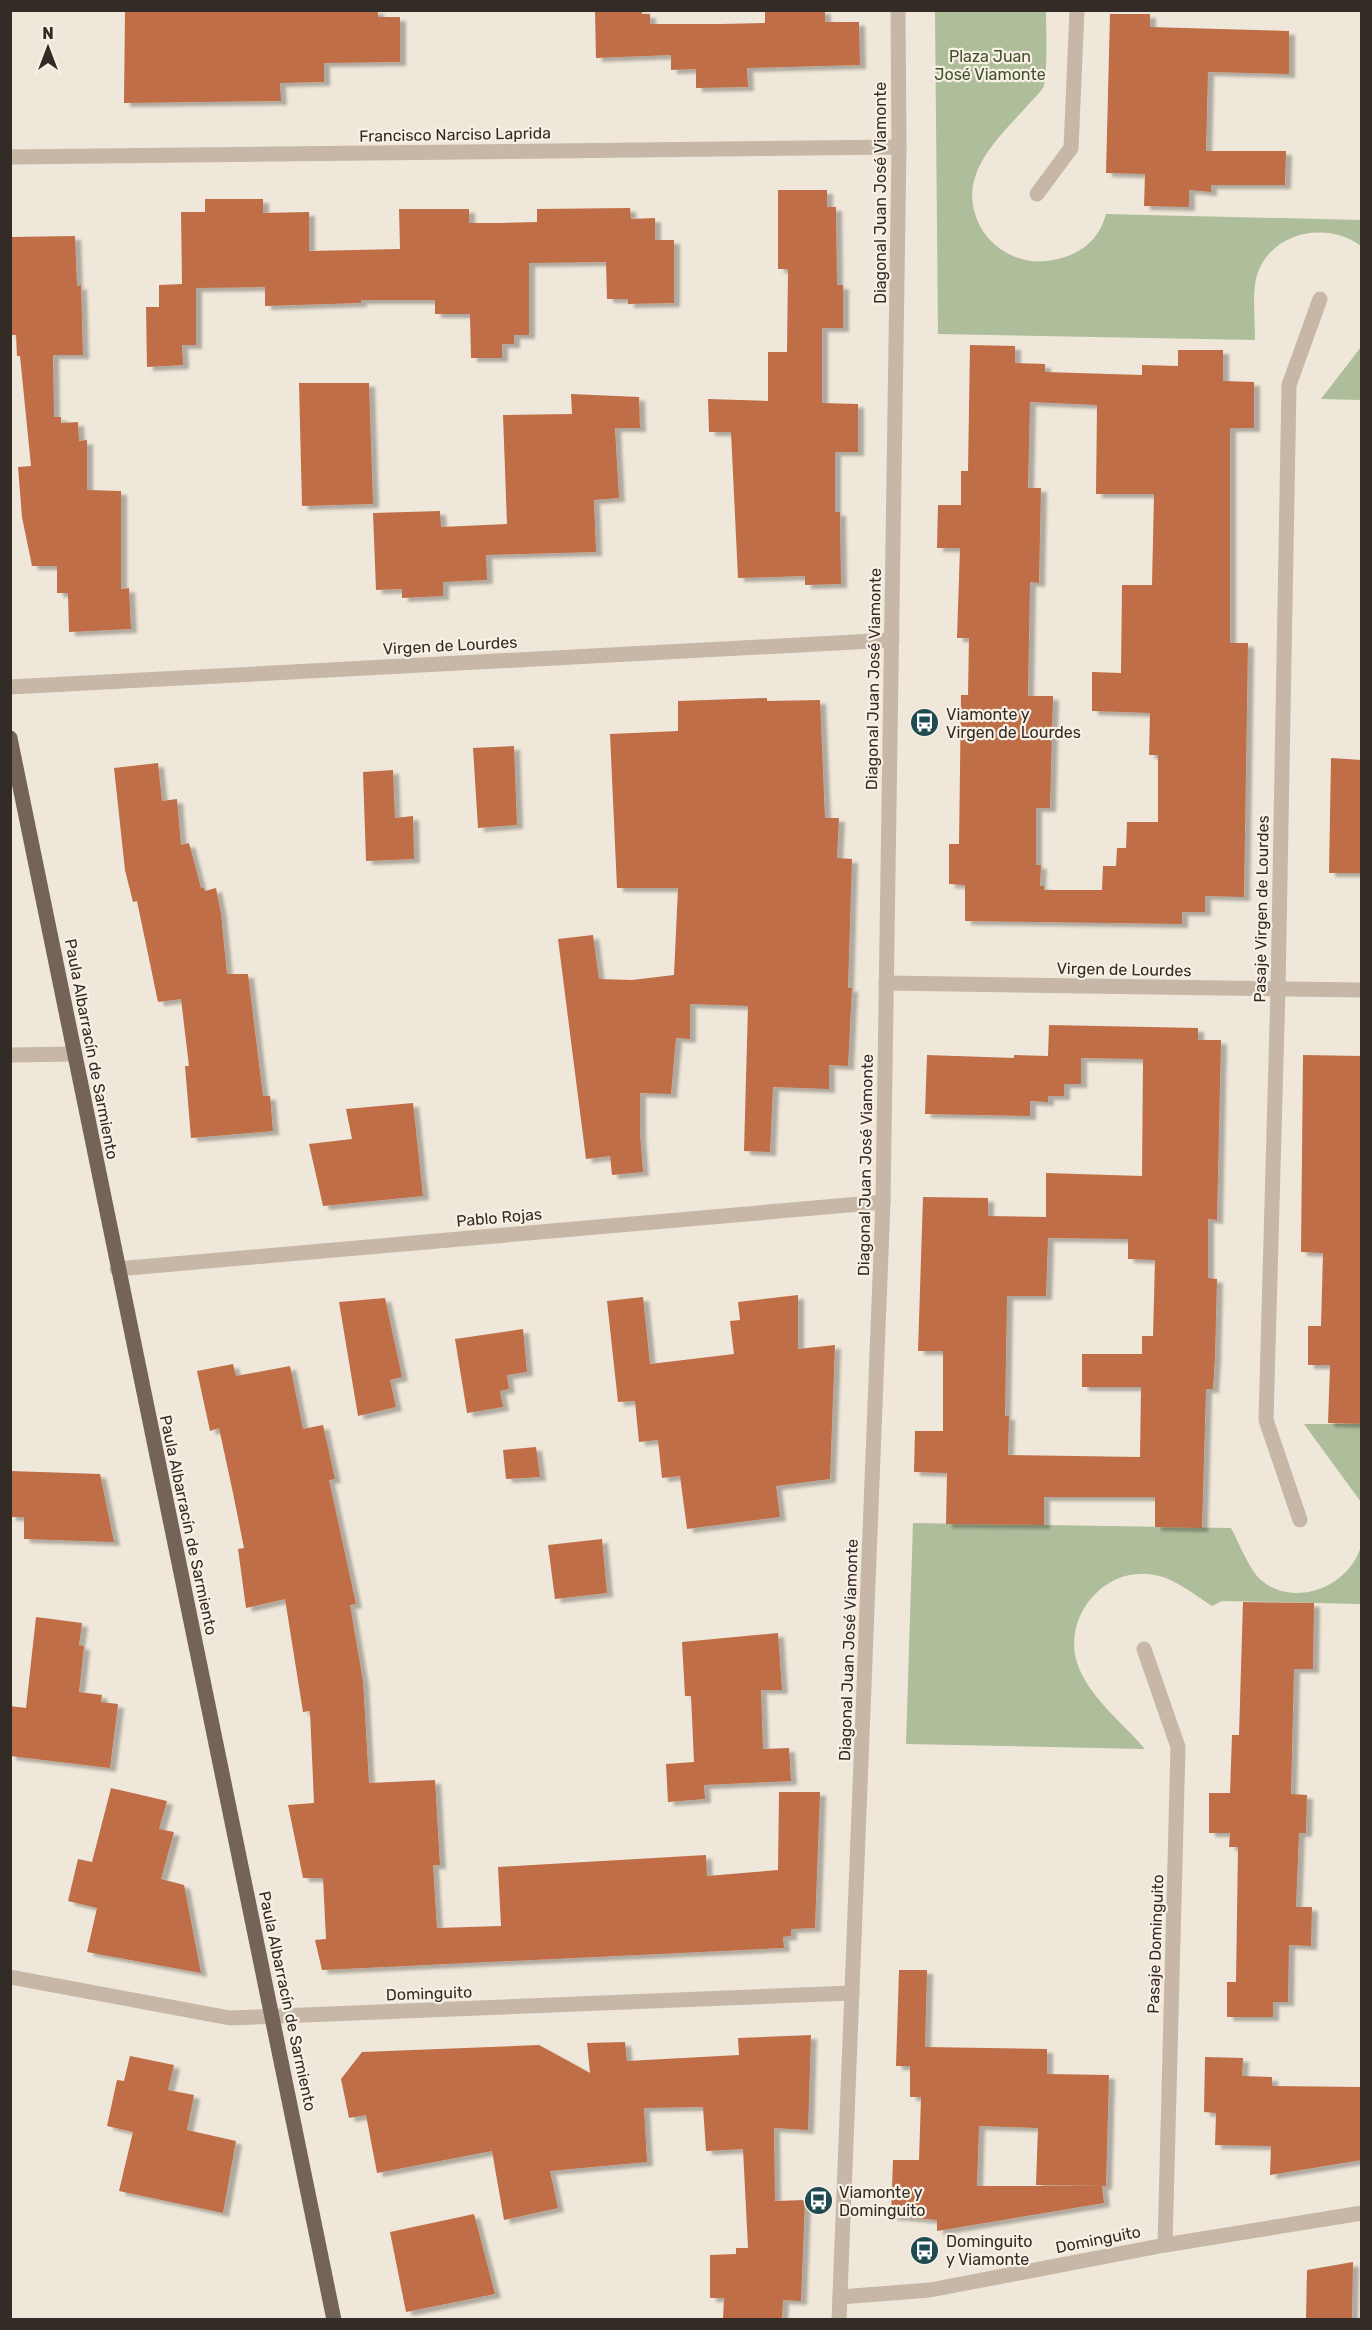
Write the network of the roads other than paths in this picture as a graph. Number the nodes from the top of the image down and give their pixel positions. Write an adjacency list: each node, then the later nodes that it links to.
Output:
1 (898, 10): 3 (street, Diagonal Juan José Viamonte)
2 (1077, 10): 5 (street)
3 (899, 147): 4 (street, Francisco Narciso Laprida); 7 (street, Diagonal Juan José Viamonte)
4 (10, 157)
5 (1037, 194)
6 (1320, 298): 11 (street, Pasaje Virgen de Lourdes)
7 (892, 640): 8 (street, Virgen de Lourdes); 10 (street, Diagonal Juan José Viamonte)
8 (10, 687)
9 (10, 738): 13 (main road, Paula Albarracín de Sarmiento)
10 (886, 983): 11 (street, Virgen de Lourdes); 15 (street, Diagonal Juan José Viamonte)
11 (1278, 989): 12 (street, Virgen de Lourdes); 17 (street, Pasaje Virgen de Lourdes)
12 (1362, 990)
13 (74, 1054): 14 (street); 16 (main road, Paula Albarracín de Sarmiento)
14 (10, 1055)
15 (883, 1202): 16 (street, Pablo Rojas); 20 (street, Diagonal Juan José Viamonte)
16 (117, 1269): 21 (main road, Paula Albarracín de Sarmiento)
17 (1300, 1521)
18 (1144, 1649): 23 (street, Pasaje Dominguito)
19 (10, 1977): 21 (street, Dominguito)
20 (852, 1993): 21 (street, Dominguito); 24 (street, Diagonal Juan José Viamonte)
21 (273, 2017): 25 (main road, Paula Albarracín de Sarmiento)
22 (1362, 2213): 23 (street, Dominguito)
23 (1165, 2245): 24 (street, Dominguito)
24 (840, 2297): 26 (street, Diagonal Juan José Viamonte)
25 (334, 2319)
26 (840, 2319)

